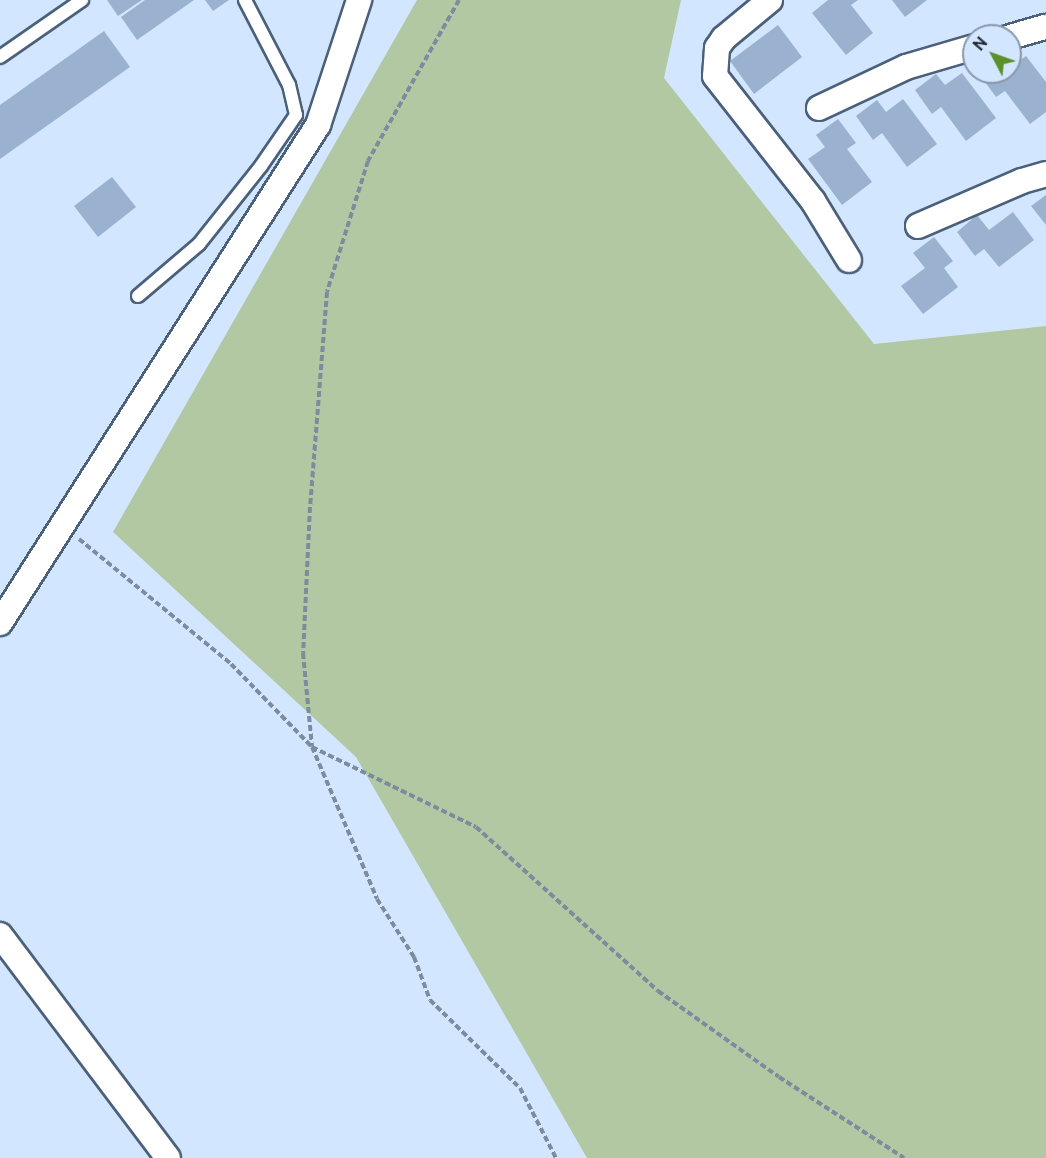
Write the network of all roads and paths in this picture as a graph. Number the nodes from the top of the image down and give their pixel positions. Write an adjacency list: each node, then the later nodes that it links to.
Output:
1 (82, 0): 9 (lane)
2 (245, 0): 11 (lane)
3 (359, 0): 12 (street)
4 (459, 0): 19 (path)
5 (770, 0): 15 (street)
6 (1046, 27): 7 (street)
7 (1022, 34)
8 (962, 51): 10 (street)
9 (0, 57)
10 (819, 108)
11 (296, 115): 12 (lane); 16 (lane)
12 (318, 125): 17 (street)
13 (1046, 174): 14 (street)
14 (918, 226)
15 (849, 260)
16 (138, 296)
17 (63, 525): 18 (street); 19 (path)
18 (0, 622)
19 (312, 747): 22 (path); 23 (path)
20 (0, 935): 21 (street)
21 (168, 1158)
22 (556, 1158)
23 (904, 1158)

